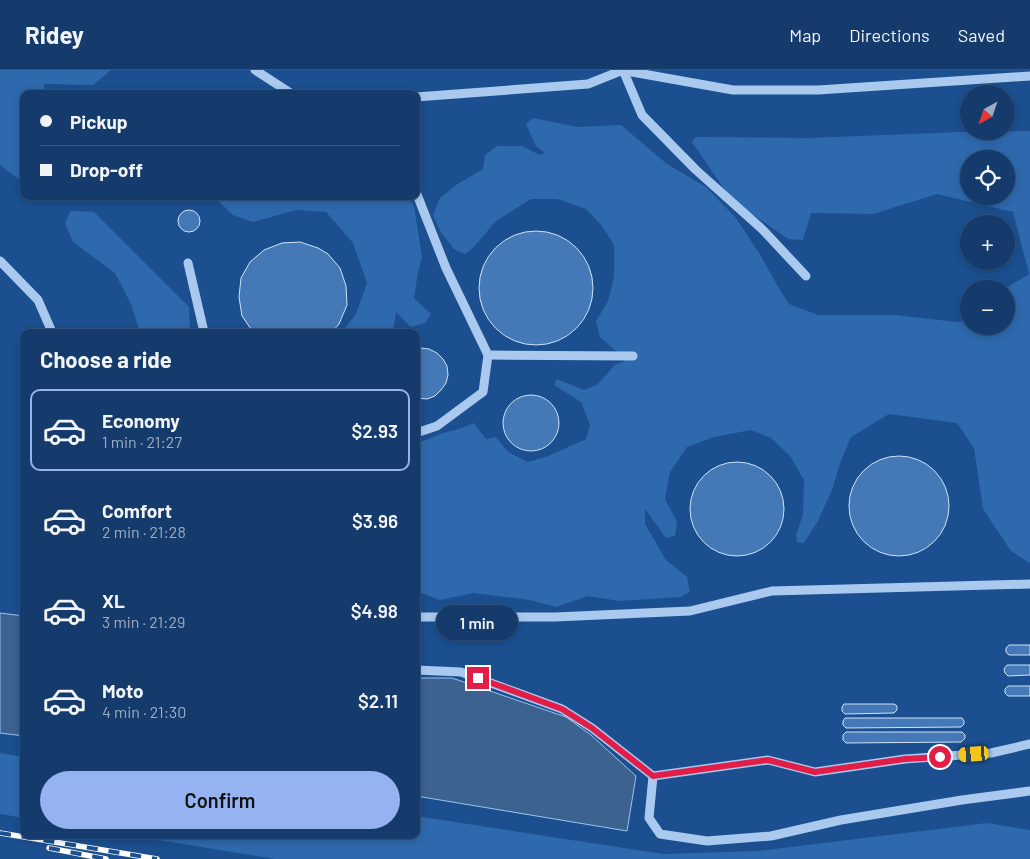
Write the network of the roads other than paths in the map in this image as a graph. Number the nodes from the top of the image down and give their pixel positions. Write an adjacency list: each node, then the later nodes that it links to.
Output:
1 (255, 70): 4 (street)
2 (622, 70): 3 (street); 5 (street); 9 (street)
3 (1030, 76)
4 (286, 90)
5 (420, 97)
6 (419, 200): 12 (street)
7 (0, 260): 10 (street)
8 (188, 263): 11 (street)
9 (806, 276)
10 (51, 329)
11 (203, 329)
12 (488, 356): 13 (street); 14 (street)
13 (633, 356)
14 (420, 432)
15 (1030, 584): 16 (street)
16 (420, 617)
17 (420, 670): 19 (street)
18 (1030, 744): 19 (street)
19 (653, 776): 20 (street)
20 (1030, 791)

